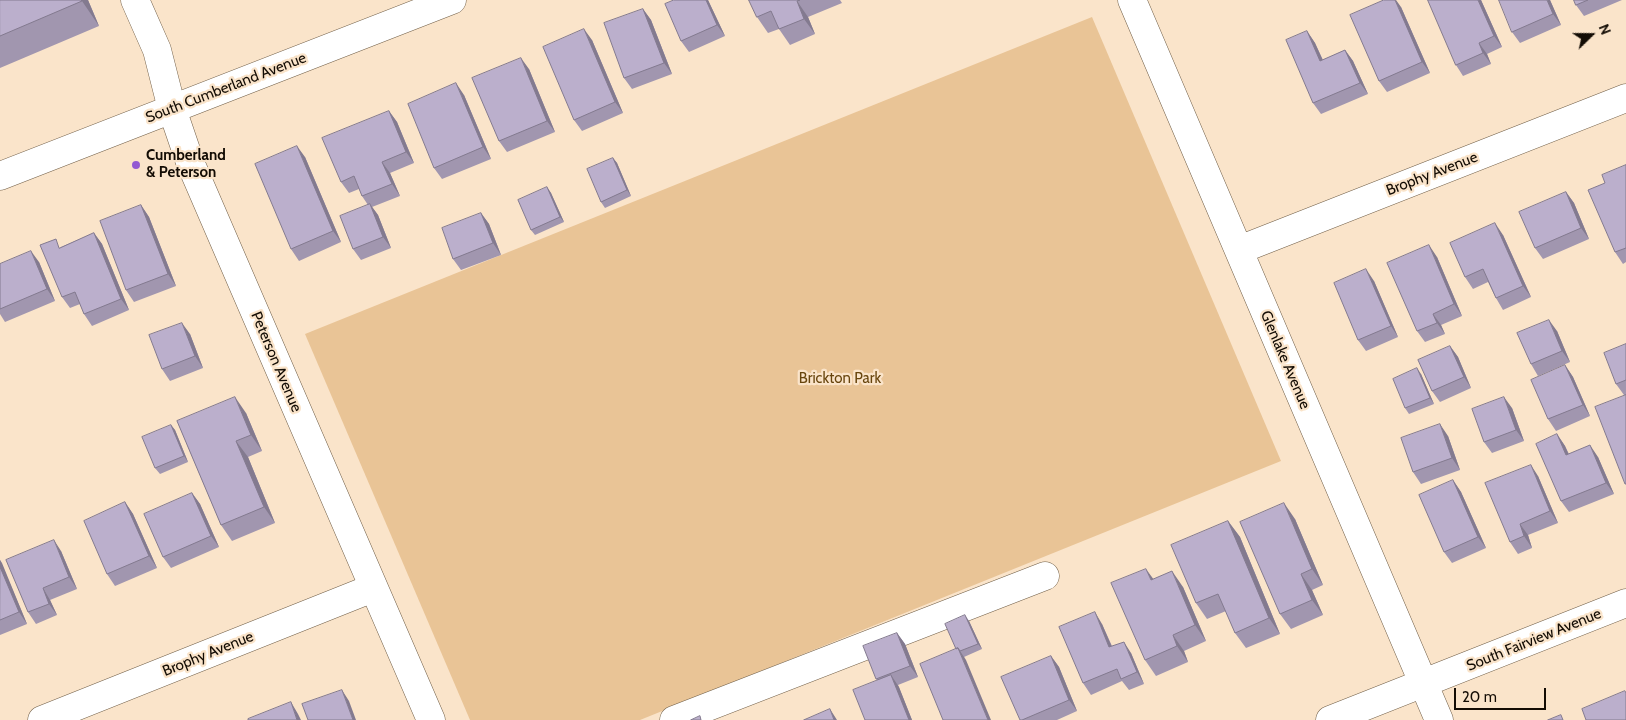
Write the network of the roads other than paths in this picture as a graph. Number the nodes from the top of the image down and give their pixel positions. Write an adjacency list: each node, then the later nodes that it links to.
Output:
1 (136, 0): 5 (street, Peterson Avenue)
2 (452, 0): 5 (street, South Cumberland Avenue)
3 (1132, 0): 7 (street, Glenlake Avenue)
4 (1626, 98): 7 (street, Brophy Avenue)
5 (172, 109): 6 (street, South Cumberland Avenue); 9 (street, Peterson Avenue)
6 (0, 176)
7 (1238, 250): 11 (street, Glenlake Avenue)
8 (1045, 576): 14 (street)
9 (373, 588): 12 (street, Brophy Avenue); 13 (street, Peterson Avenue)
10 (1626, 603): 11 (street, South Fairview Avenue)
11 (1423, 683): 15 (street, South Fairview Avenue); 16 (street, Glenlake Avenue)
12 (42, 720)
13 (431, 720)
14 (674, 720)
15 (1330, 720)
16 (1439, 720)

